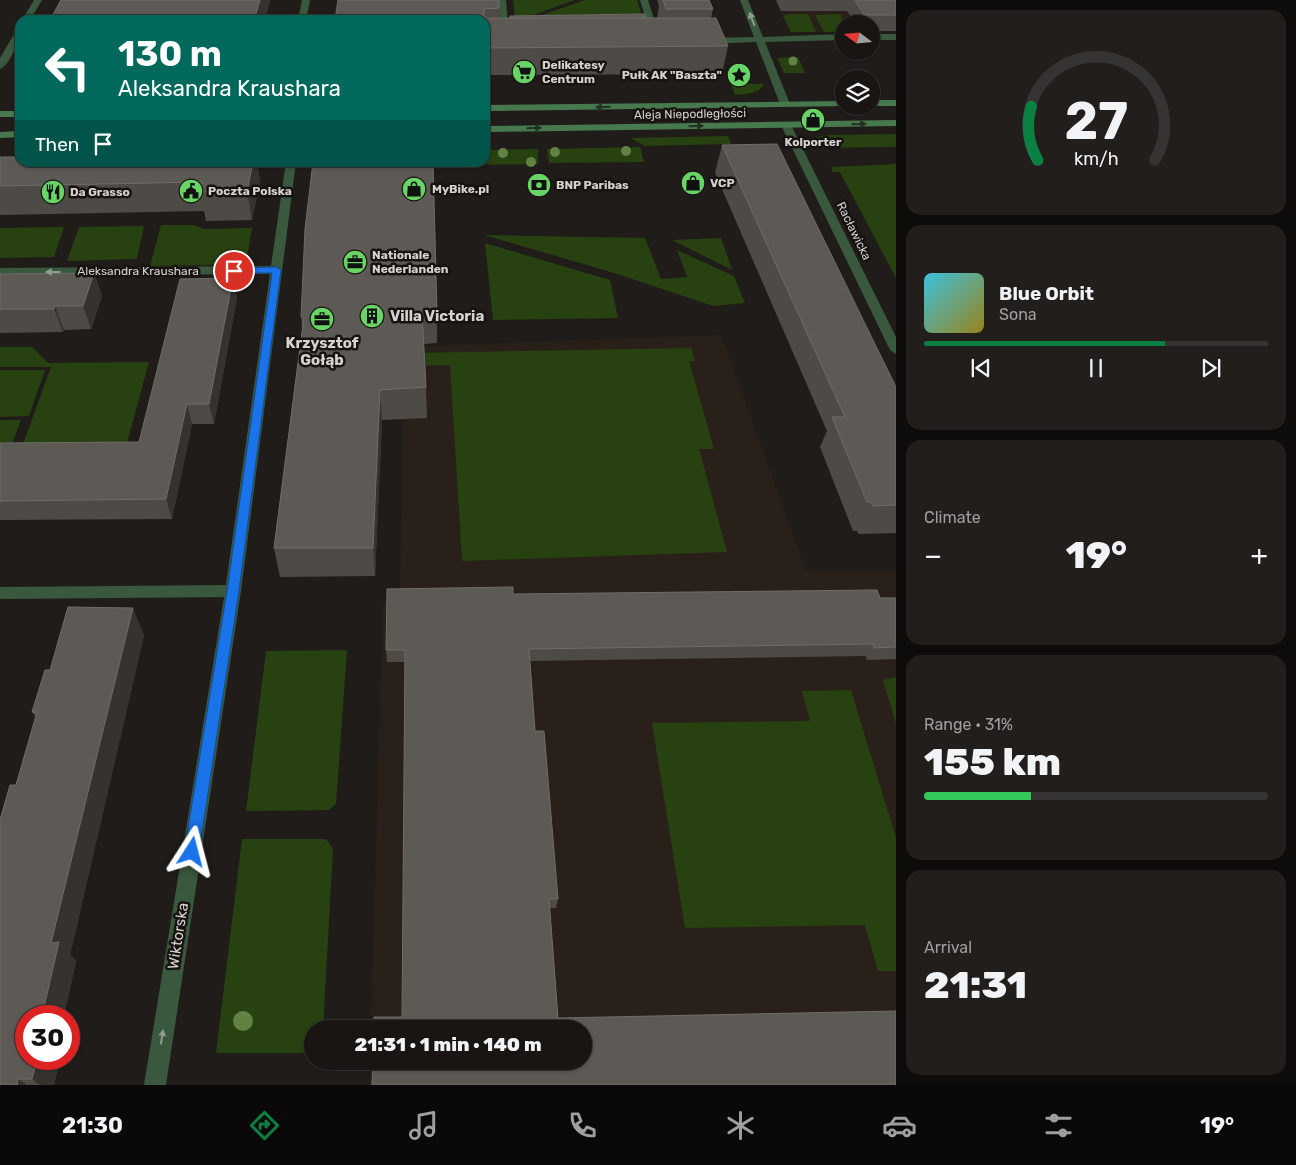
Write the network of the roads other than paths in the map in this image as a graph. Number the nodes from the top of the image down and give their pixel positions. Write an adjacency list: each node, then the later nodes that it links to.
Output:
1 (38, 0): 6 (street)
2 (306, 0): 7 (street)
3 (502, 0): 14 (street)
4 (644, 0): 11 (street)
5 (744, 0): 12 (street, one-way to 5)
6 (29, 15)
7 (303, 15)
8 (835, 37): 12 (street)
9 (880, 37): 10 (street)
10 (896, 37)
11 (655, 39)
12 (758, 39): 15 (street); 19 (street)
13 (15, 40): 16 (street)
14 (506, 40)
15 (697, 41)
16 (0, 66)
17 (880, 103): 18 (main road)
18 (896, 103)
19 (785, 104): 20 (main road, Aleja Niepodległości); 21 (main road, Aleja Niepodległości, one-way to 21)
20 (835, 104)
21 (490, 108)
22 (0, 114): 23 (main road)
23 (15, 114)
24 (896, 124): 25 (main road, Aleja Niepodległości, one-way to 24)
25 (786, 125): 26 (main road, Aleja Niepodległości, one-way to 25); 32 (street, Racławicka)
26 (490, 129)
27 (0, 134): 28 (main road)
28 (15, 134)
29 (290, 167): 30 (street, Wiktorska)
30 (276, 270): 31 (street, Aleksandra Kraushara, one-way to 31); 33 (street, Wiktorska)
31 (0, 272)
32 (896, 350)
33 (233, 591): 34 (street); 35 (street, Wiktorska, one-way to 33)
34 (0, 593)
35 (155, 1085)

